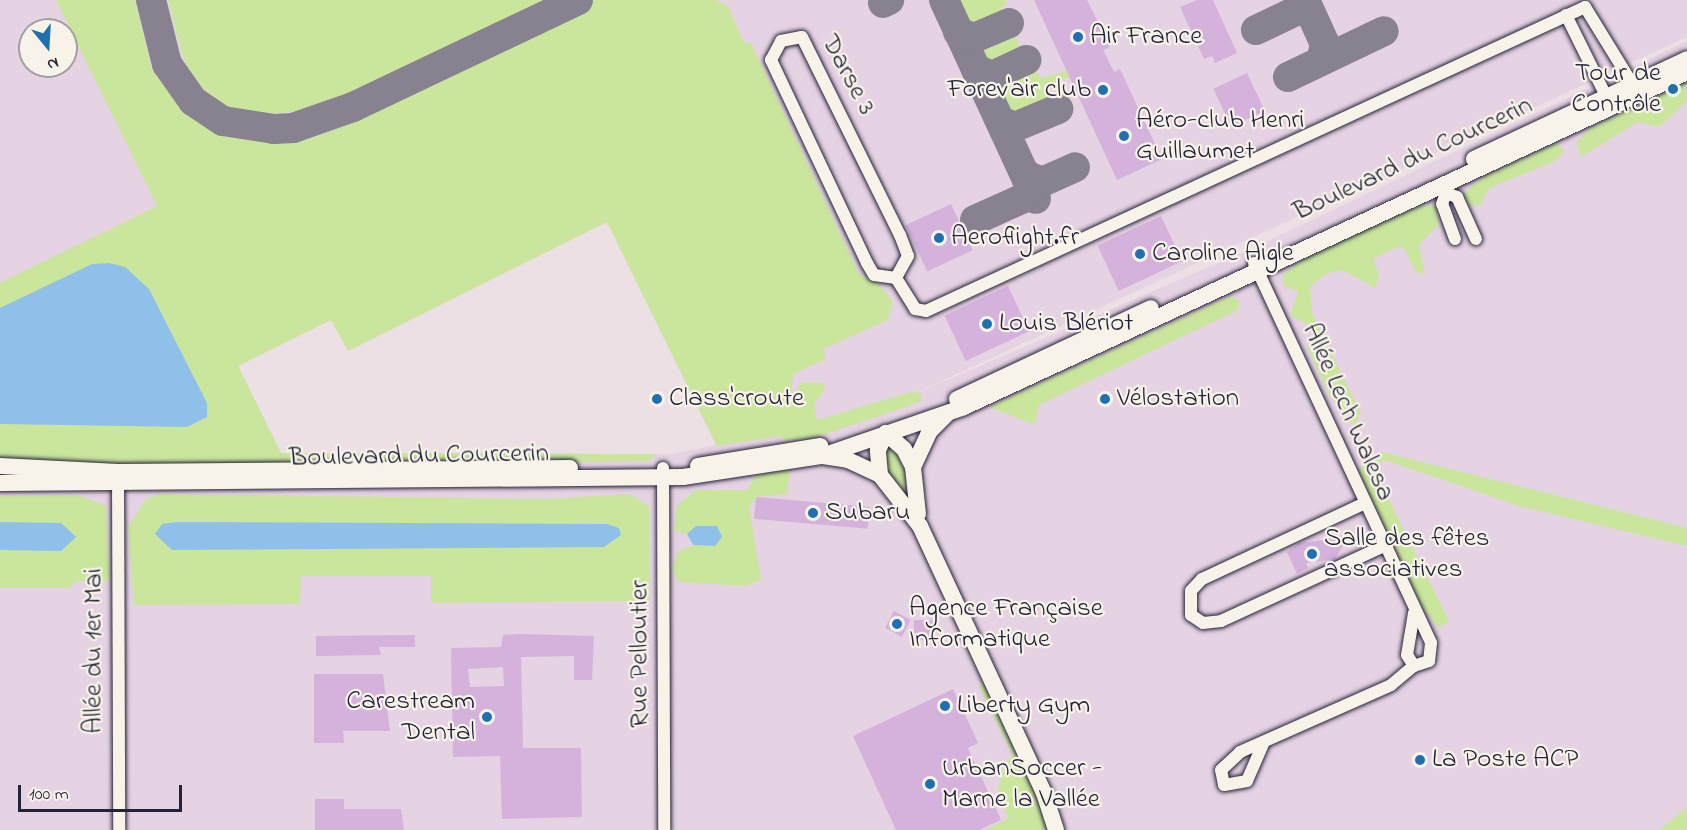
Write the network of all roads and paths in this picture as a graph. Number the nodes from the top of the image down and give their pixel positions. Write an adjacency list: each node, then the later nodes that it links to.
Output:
1 (1566, 15): 4 (street); 5 (street); 12 (street)
2 (1687, 58): 4 (main road, Boulevard du Courcerin)
3 (1687, 72): 4 (main road, Boulevard du Courcerin)
4 (1636, 89): 5 (main road, Boulevard du Courcerin)
5 (1609, 102): 6 (main road, Boulevard du Courcerin); 7 (main road, Boulevard du Courcerin)
6 (1580, 108): 7 (street); 8 (main road, Boulevard du Courcerin)
7 (1563, 131): 8 (main road, Boulevard du Courcerin)
8 (1443, 185): 9 (street); 10 (street); 11 (main road, Boulevard du Courcerin)
9 (1455, 239)
10 (1476, 239)
11 (1256, 267): 13 (main road, Boulevard du Courcerin); 22 (street, Allée Lech Walesa)
12 (896, 278): 12 (street, Darse 3)
13 (942, 415): 14 (main road, Boulevard du Courcerin); 17 (main road)
14 (886, 433): 15 (main road, Boulevard du Courcerin); 17 (main road); 19 (main road)
15 (829, 452): 18 (main road, Boulevard du Courcerin); 19 (main road)
16 (0, 466): 20 (main road, Boulevard du Courcerin)
17 (913, 467): 23 (main road)
18 (663, 473): 20 (main road, Boulevard du Courcerin); 29 (street, Rue Pelloutier)
19 (880, 475): 23 (main road)
20 (118, 478): 21 (main road, Boulevard du Courcerin); 28 (street, Allée du 1er Mai)
21 (0, 483)
22 (1363, 504): 24 (street, Allée Lech Walesa); 24 (street)
23 (920, 526): 30 (main road)
24 (1382, 547): 25 (street, Allée Lech Walesa)
25 (1414, 613): 26 (street); 26 (street, Allée Lech Walesa)
26 (1414, 666): 27 (street, Allée Lech Walesa)
27 (1263, 744)
28 (118, 830)
29 (664, 830)
30 (1056, 830)

